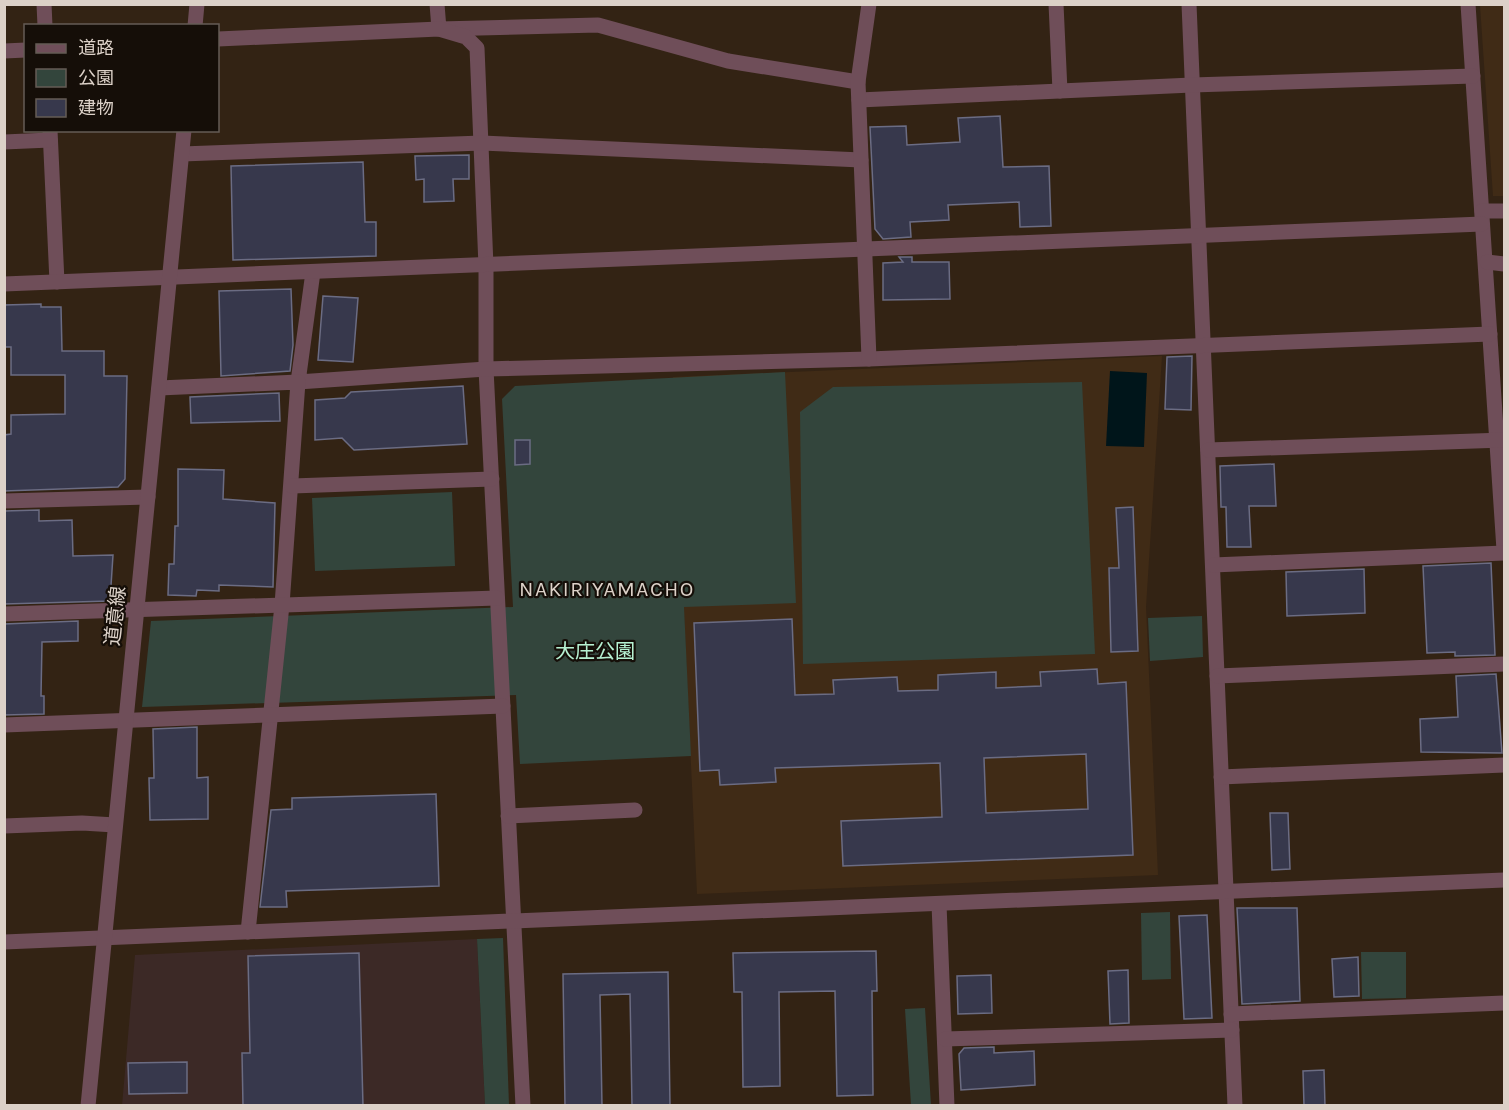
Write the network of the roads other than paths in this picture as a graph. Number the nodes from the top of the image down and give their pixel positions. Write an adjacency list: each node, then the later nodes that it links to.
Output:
1 (44, 4): 8 (street)
2 (197, 4): 9 (street)
3 (437, 4): 10 (street)
4 (869, 4): 15 (street)
5 (1056, 4): 17 (street)
6 (1189, 4): 16 (street)
7 (1468, 4): 14 (street)
8 (45, 24)
9 (195, 24)
10 (439, 29): 11 (street); 15 (street); 22 (street)
11 (219, 39)
12 (24, 50): 13 (street)
13 (4, 51)
14 (1473, 76): 16 (street); 26 (street)
15 (858, 82): 18 (street)
16 (1192, 85): 17 (street); 27 (street)
17 (1060, 91): 18 (street)
18 (859, 100): 24 (street)
19 (184, 132): 23 (street, 道意線)
20 (50, 135): 21 (street); 34 (street)
21 (4, 142)
22 (482, 143): 23 (street); 24 (street); 31 (street)
23 (182, 154): 33 (street, 道意線)
24 (861, 160): 28 (street)
25 (1504, 211): 26 (street)
26 (1482, 218): 27 (street); 29 (street)
27 (1199, 238): 28 (street); 37 (street)
28 (864, 251): 31 (street); 38 (street)
29 (1487, 262): 30 (street); 36 (street)
30 (1504, 264)
31 (486, 266): 32 (street); 39 (street)
32 (313, 272): 33 (street); 40 (street)
33 (170, 277): 34 (street); 41 (street, 道意線)
34 (57, 282): 35 (street)
35 (4, 285)
36 (1490, 334): 37 (street); 42 (street)
37 (1203, 344): 38 (street); 43 (street)
38 (869, 359): 39 (street)
39 (486, 369): 40 (street); 44 (street)
40 (298, 382): 41 (street); 45 (street)
41 (159, 388): 46 (street, 道意線)
42 (1501, 440): 43 (street); 48 (street)
43 (1208, 450): 49 (street)
44 (492, 479): 45 (street); 50 (street)
45 (292, 486): 51 (street)
46 (148, 497): 47 (street); 52 (street, 道意線)
47 (4, 501)
48 (1504, 551): 49 (street)
49 (1213, 565): 55 (street)
50 (497, 598): 51 (street); 56 (street)
51 (282, 605): 52 (street); 57 (street)
52 (136, 611): 53 (street); 58 (street, 道意線)
53 (4, 614)
54 (1504, 664): 55 (street)
55 (1217, 676): 61 (street)
56 (502, 706): 57 (street); 63 (street)
57 (270, 714): 58 (street); 70 (street)
58 (125, 718): 59 (street); 64 (street, 道意線)
59 (4, 725)
60 (1504, 765): 61 (street)
61 (1221, 777): 67 (street)
62 (635, 810): 63 (street)
63 (508, 816): 69 (street)
64 (115, 825): 65 (street); 71 (street, 道意線)
65 (4, 826)
66 (1504, 880): 67 (street)
67 (1226, 891): 68 (street); 74 (street)
68 (939, 904): 69 (street); 76 (street)
69 (513, 921): 70 (street); 78 (street)
70 (248, 932): 71 (street)
71 (104, 938): 72 (street); 77 (street, 道意線)
72 (4, 942)
73 (1504, 1003): 74 (street)
74 (1232, 1014): 75 (street)
75 (1232, 1030): 76 (street); 80 (street)
76 (945, 1039): 79 (street)
77 (88, 1106)
78 (523, 1106)
79 (947, 1106)
80 (1235, 1106)

